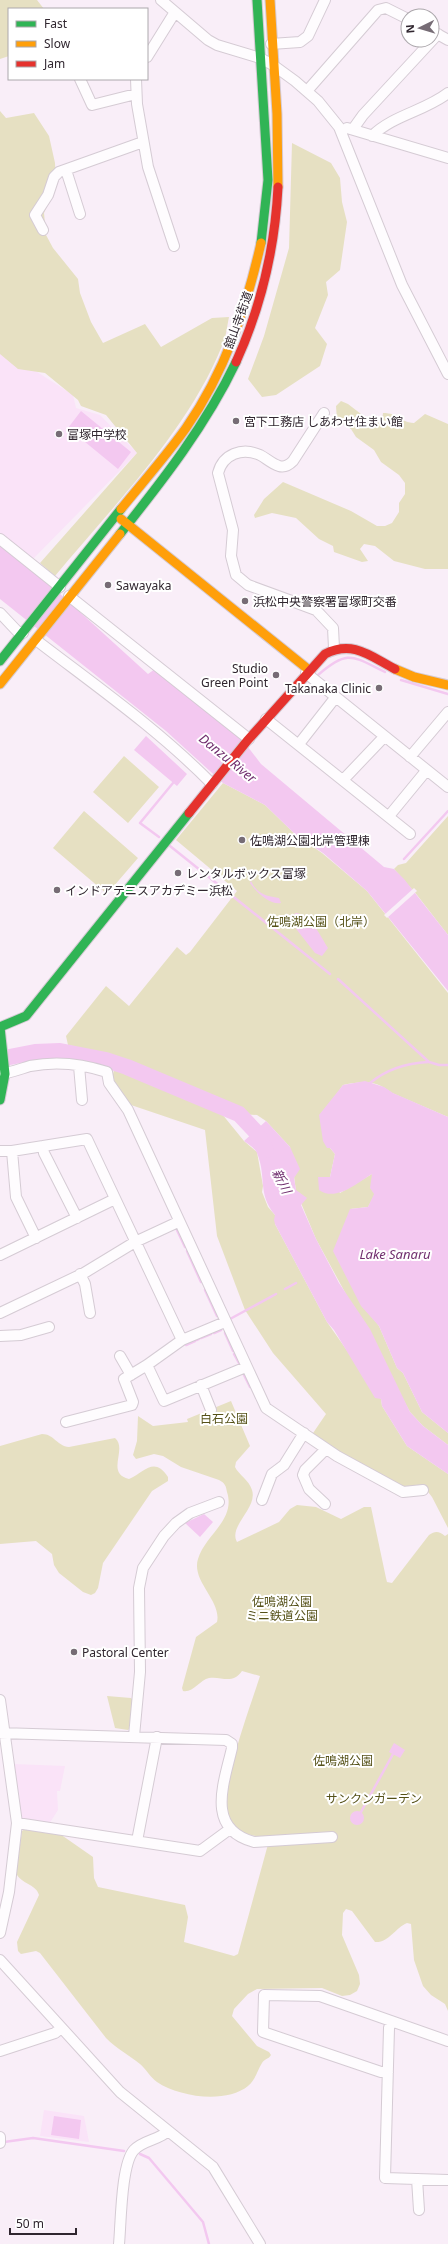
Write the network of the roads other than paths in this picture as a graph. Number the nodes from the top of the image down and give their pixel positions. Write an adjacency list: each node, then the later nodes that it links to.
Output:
1 (161, 0): 5 (street)
2 (257, 0): 10 (street, 舘山寺街道)
3 (270, 0): 7 (street, 舘山寺街道)
4 (326, 0): 7 (street)
5 (175, 12): 9 (street); 10 (street)
6 (400, 15): 14 (street)
7 (271, 44): 11 (street, 舘山寺街道)
8 (422, 48): 18 (street)
9 (148, 55)
10 (260, 58): 11 (street); 28 (street, 舘山寺街道)
11 (273, 65): 14 (street); 29 (street, 舘山寺街道)
12 (80, 80): 16 (street)
13 (136, 80): 16 (street)
14 (307, 91): 17 (street)
15 (448, 93): 19 (street)
16 (136, 94): 20 (street)
17 (339, 127): 18 (street); 26 (street)
18 (352, 129): 19 (street)
19 (372, 136): 21 (street)
20 (144, 142): 22 (street); 25 (street)
21 (448, 158)
22 (66, 170): 23 (street); 24 (street)
23 (80, 214)
24 (43, 230)
25 (174, 246)
26 (448, 374)
27 (324, 413): 36 (street)
28 (116, 514): 29 (street); 31 (street, 舘山寺街道)
29 (128, 525): 32 (street, 舘山寺街道); 38 (street)
30 (0, 539): 31 (street)
31 (60, 587): 34 (street, 舘山寺街道)
32 (69, 596): 35 (street, 舘山寺街道); 45 (street)
33 (0, 614): 34 (street)
34 (23, 633): 37 (street)
35 (36, 640): 39 (street); 50 (street)
36 (334, 648): 38 (street); 40 (street)
37 (0, 661)
38 (311, 676): 41 (street); 43 (street)
39 (0, 684)
40 (448, 685)
41 (335, 698): 44 (street); 46 (street)
42 (448, 712): 47 (street)
43 (266, 718): 45 (street); 46 (street)
44 (384, 737): 47 (street); 49 (street)
45 (248, 740): 50 (street)
46 (299, 744): 49 (street)
47 (410, 757): 48 (street)
48 (426, 771): 51 (street); 52 (street)
49 (344, 779): 52 (street)
50 (214, 782): 54 (street)
51 (448, 787)
52 (389, 816): 53 (street)
53 (410, 834)
54 (0, 1027): 55 (street)
55 (2, 1046): 57 (street)
56 (79, 1066): 57 (street); 59 (street); 65 (street)
57 (3, 1072): 58 (street)
58 (0, 1100)
59 (82, 1100)
60 (43, 1146): 62 (street); 63 (street); 64 (street)
61 (0, 1151): 62 (street)
62 (12, 1151): 66 (street)
63 (115, 1199): 64 (street); 67 (street)
64 (76, 1218): 66 (street)
65 (178, 1222): 67 (street); 72 (street)
66 (36, 1238): 68 (street)
67 (135, 1242): 69 (street); 75 (street)
68 (0, 1255)
69 (80, 1274): 70 (street); 71 (street)
70 (0, 1313)
71 (90, 1313)
72 (225, 1322): 75 (street); 78 (street)
73 (49, 1327): 74 (street)
74 (0, 1336)
75 (182, 1340): 77 (street)
76 (120, 1356): 79 (street)
77 (147, 1365): 79 (street); 80 (street)
78 (246, 1367): 80 (street); 83 (street)
79 (131, 1375): 82 (street)
80 (201, 1386): 81 (street)
81 (212, 1410)
82 (66, 1422)
83 (304, 1434): 84 (street); 86 (street)
84 (326, 1449): 85 (street); 87 (street)
85 (423, 1490)
86 (262, 1500)
87 (325, 1504)
88 (215, 1507): 91 (street)
89 (0, 1700): 90 (street)
90 (2, 1733): 91 (street); 93 (street)
91 (134, 1736): 92 (street)
92 (157, 1737): 94 (street); 96 (street)
93 (17, 1823): 96 (street); 97 (street)
94 (230, 1829): 95 (street); 96 (street)
95 (332, 1837)
96 (136, 1841)
97 (0, 1933)
98 (0, 1960): 100 (street)
99 (391, 2021): 101 (street); 103 (street); 103 (street)
100 (60, 2029): 102 (street); 104 (street)
101 (448, 2041)
102 (0, 2051)
103 (388, 2072): 107 (street)
104 (168, 2131): 110 (street); 111 (street)
105 (0, 2137): 106 (street)
106 (0, 2143)
107 (416, 2179): 108 (street); 109 (street)
108 (448, 2180)
109 (419, 2210)
110 (119, 2244)
111 (260, 2244)

